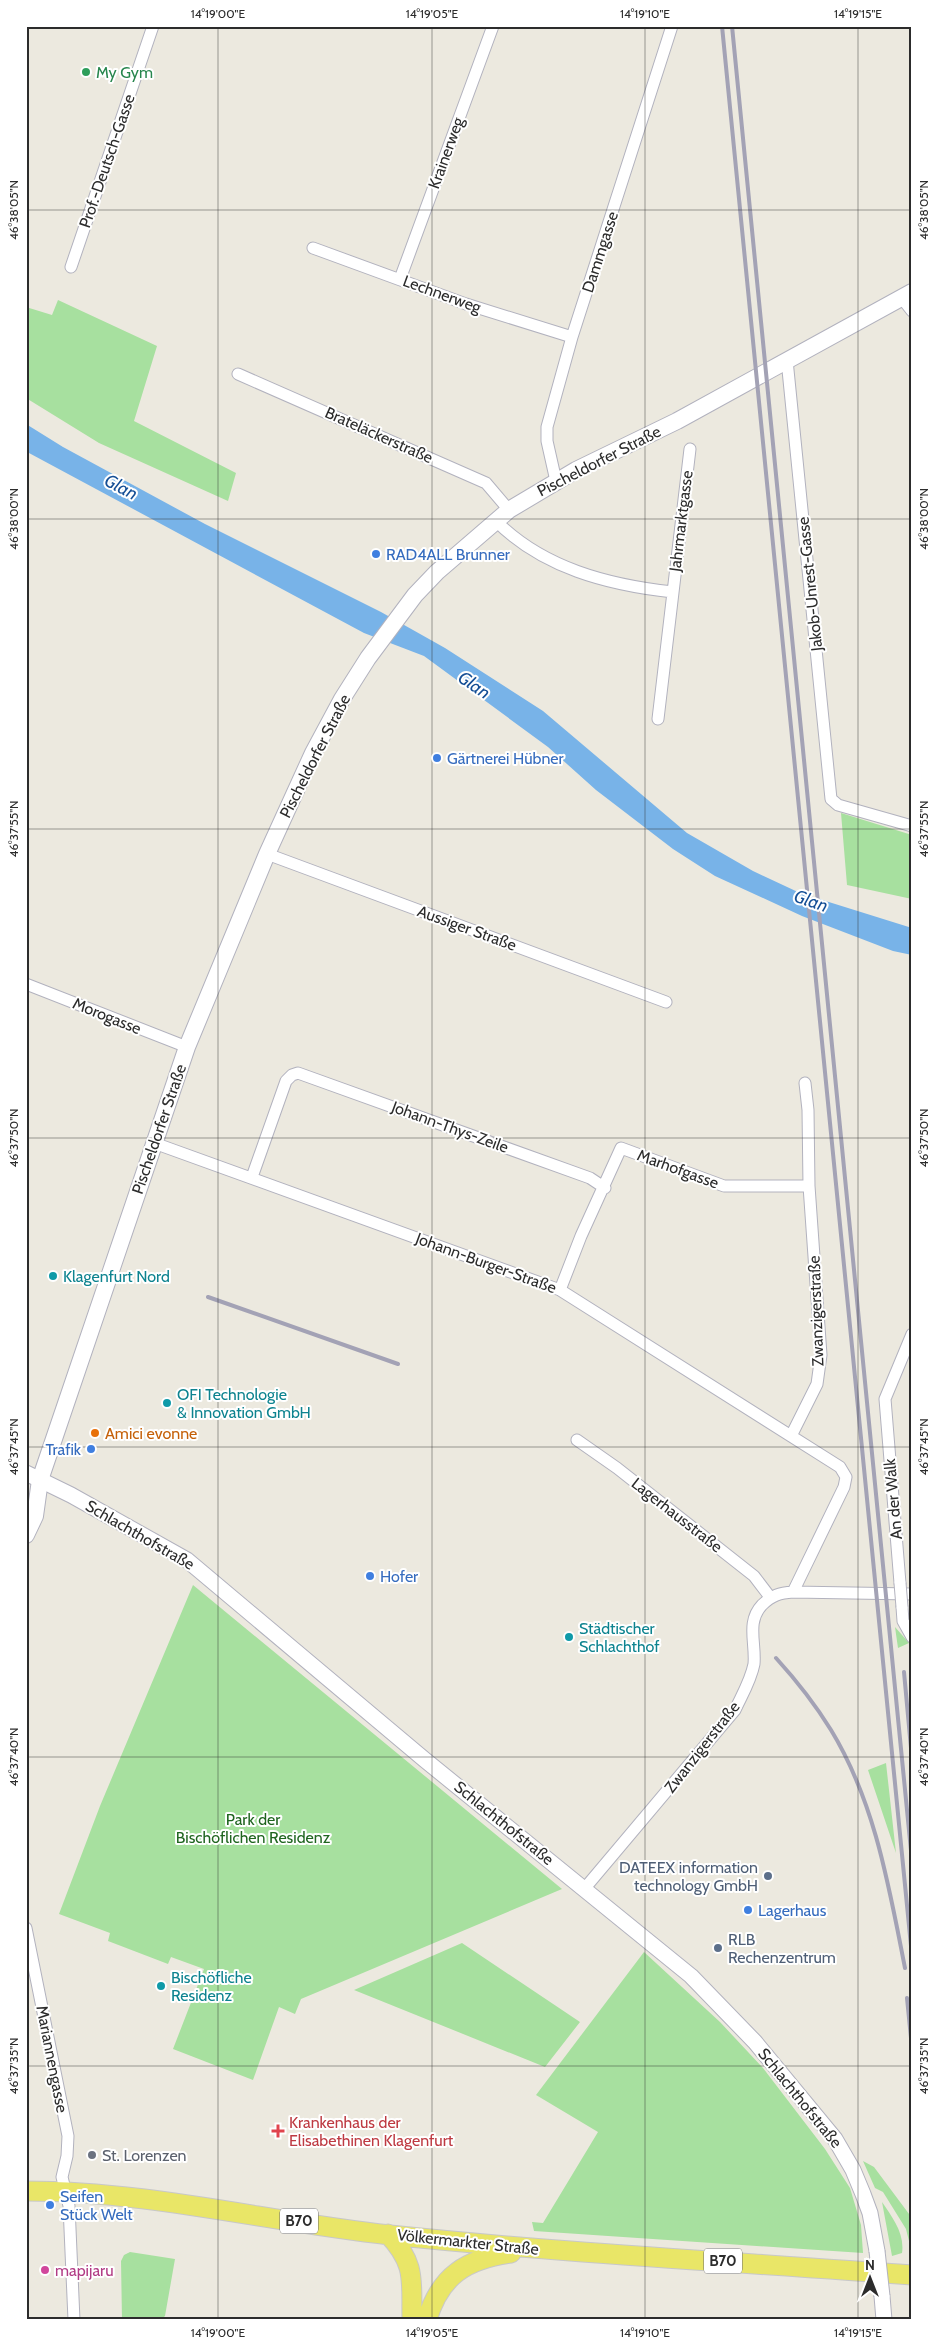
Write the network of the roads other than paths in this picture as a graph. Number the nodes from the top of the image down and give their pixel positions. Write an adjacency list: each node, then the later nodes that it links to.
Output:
1 (153, 26): 5 (street, Prof.-Deutsch-Gasse)
2 (493, 26): 6 (street, Krainerweg)
3 (672, 26): 9 (street, Dammgasse)
4 (313, 248): 6 (street, Lechnerweg)
5 (71, 267)
6 (400, 279): 9 (street, Lechnerweg)
7 (906, 294): 8 (street); 10 (main road, Pischeldorfer Straße)
8 (912, 312)
9 (572, 337): 13 (street, Dammgasse)
10 (787, 360): 13 (main road, Pischeldorfer Straße); 18 (street, Jakob-Unrest-Gasse)
11 (238, 374): 14 (street, Brateläckerstraße)
12 (690, 449): 16 (street, Jahrmarktgasse)
13 (556, 481): 14 (main road, Pischeldorfer Straße)
14 (509, 510): 15 (main road, Pischeldorfer Straße)
15 (495, 520): 16 (street, Jahrmarktgasse); 19 (main road, Pischeldorfer Straße)
16 (673, 592): 17 (street, Jahrmarktgasse)
17 (658, 719)
18 (912, 826)
19 (267, 854): 21 (street, Aussiger Straße); 22 (main road, Pischeldorfer Straße)
20 (26, 984): 22 (street, Morogasse)
21 (666, 1002)
22 (187, 1047): 24 (main road, Pischeldorfer Straße)
23 (805, 1082): 26 (street, Zwanzigerstraße)
24 (154, 1143): 25 (street, Johann-Burger-Straße); 32 (main road, Pischeldorfer Straße)
25 (252, 1177): 27 (street, Johann-Thys-Zeile); 28 (street, Johann-Burger-Straße)
26 (809, 1186): 27 (street, Marhofgasse); 30 (street, Zwanzigerstraße)
27 (605, 1188): 28 (street)
28 (560, 1290): 30 (street, Johann-Burger-Straße)
29 (912, 1334): 38 (street, An der Walk, bridge)
30 (791, 1436): 35 (street)
31 (577, 1440): 37 (street, Lagerhausstraße)
32 (33, 1476): 33 (main road, Pischeldorfer Straße); 34 (main road, Pischeldorfer Straße); 39 (street, Schlachthofstraße)
33 (26, 1496)
34 (26, 1535)
35 (793, 1592): 36 (street); 37 (street)
36 (912, 1594)
37 (770, 1597): 39 (street, Zwanzigerstraße)
38 (912, 1637)
39 (585, 1888): 49 (street, Schlachthofstraße, bridge)
40 (26, 1928): 42 (street, Mariannengasse)
41 (26, 2191): 42 (main road, Völkermarkter Straße / B70)
42 (65, 2191): 43 (main road, Völkermarkter Straße / B70); 46 (street, Mariannengasse)
43 (388, 2234): 44 (main road, Völkermarkter Straße / B70); 47 (main road)
44 (534, 2249): 45 (main road, Völkermarkter Straße / B70); 48 (main road, B70)
45 (912, 2274)
46 (74, 2320)
47 (412, 2320)
48 (427, 2320)
49 (884, 2320)

